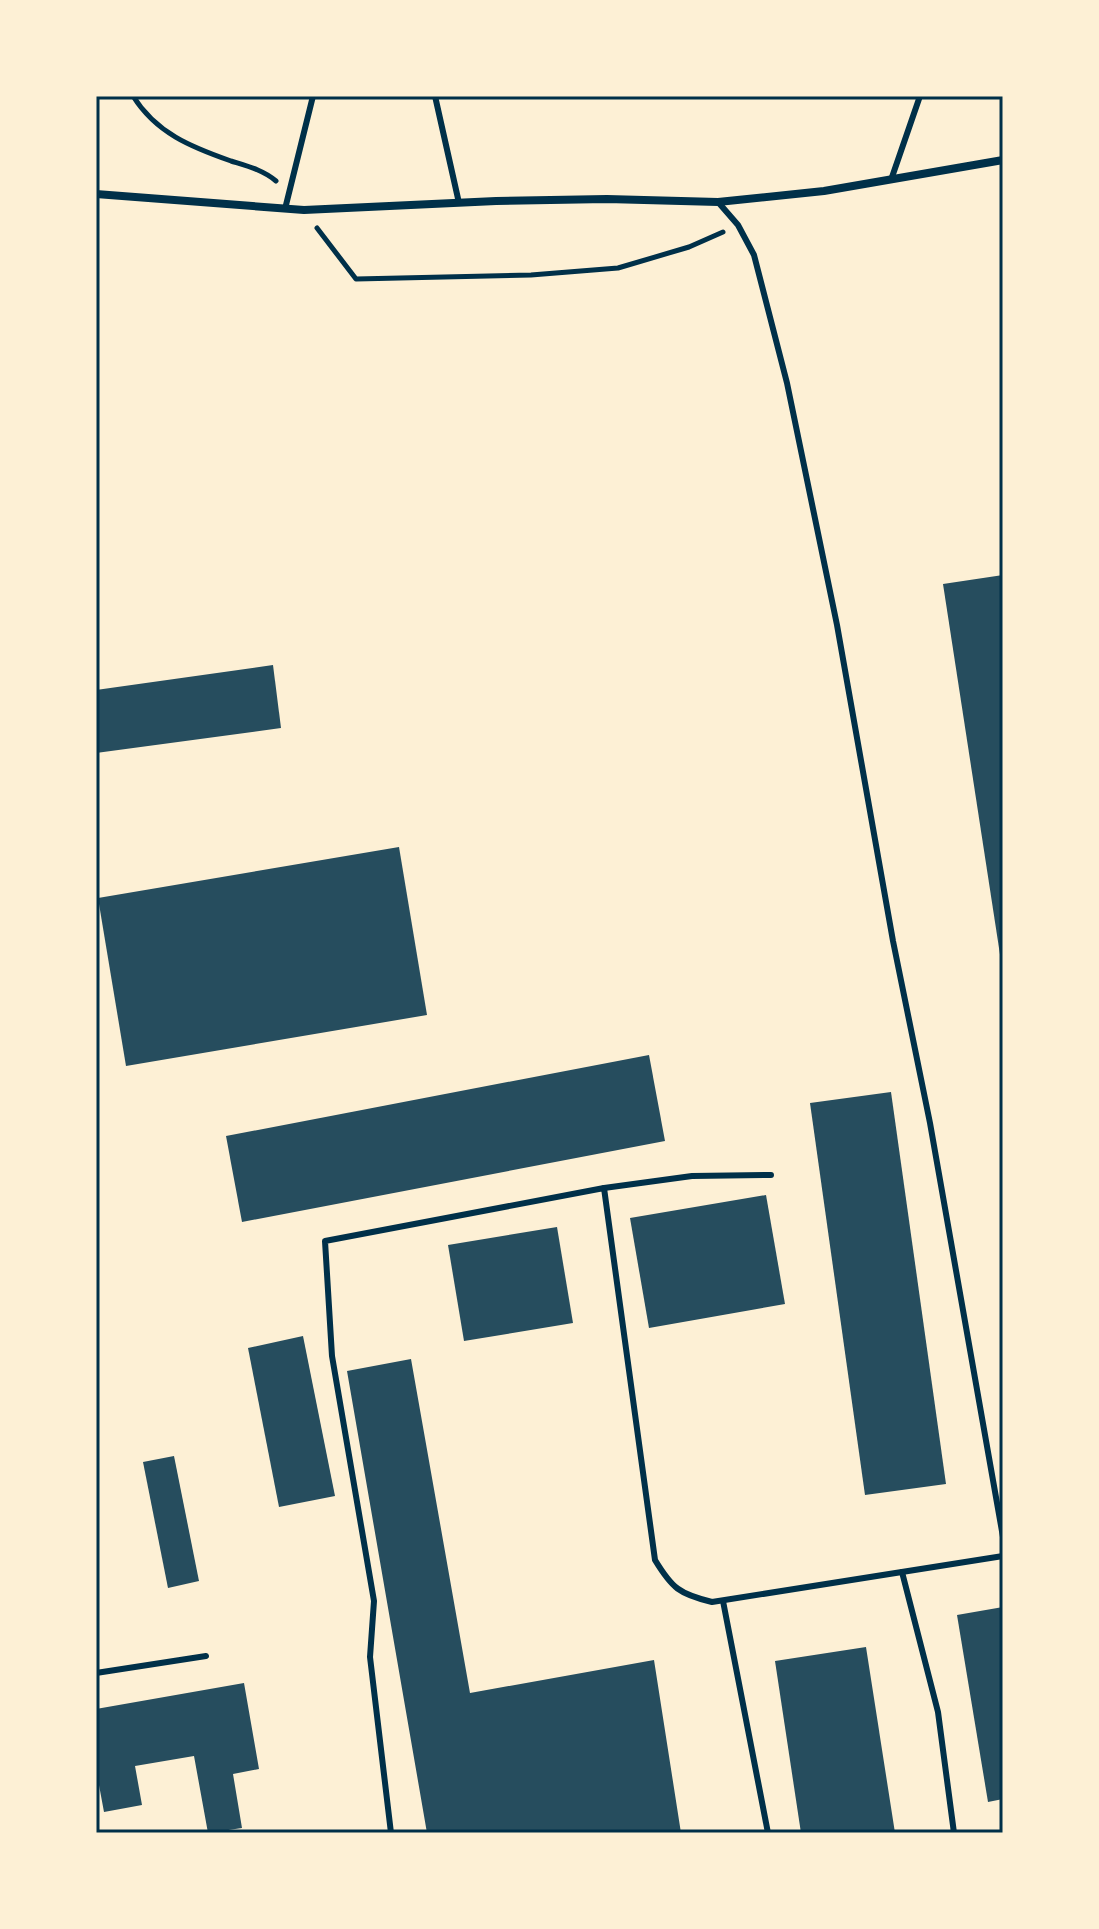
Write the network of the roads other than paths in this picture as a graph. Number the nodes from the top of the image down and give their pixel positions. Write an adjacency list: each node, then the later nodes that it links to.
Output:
1 (313, 96): 9 (lane)
2 (435, 96): 8 (lane)
3 (920, 96): 5 (lane)
4 (1003, 160): 5 (street)
5 (891, 180): 7 (street)
6 (96, 194): 9 (street)
7 (718, 202): 8 (street); 12 (lane)
8 (459, 203): 9 (street)
9 (285, 209)
10 (771, 1175): 11 (lane)
11 (604, 1188): 15 (lane); 18 (lane)
12 (1003, 1537)
13 (1003, 1556): 14 (lane)
14 (902, 1572): 15 (lane); 20 (lane)
15 (723, 1601): 19 (lane)
16 (206, 1656): 17 (lane)
17 (96, 1673)
18 (391, 1833)
19 (768, 1833)
20 (954, 1833)

